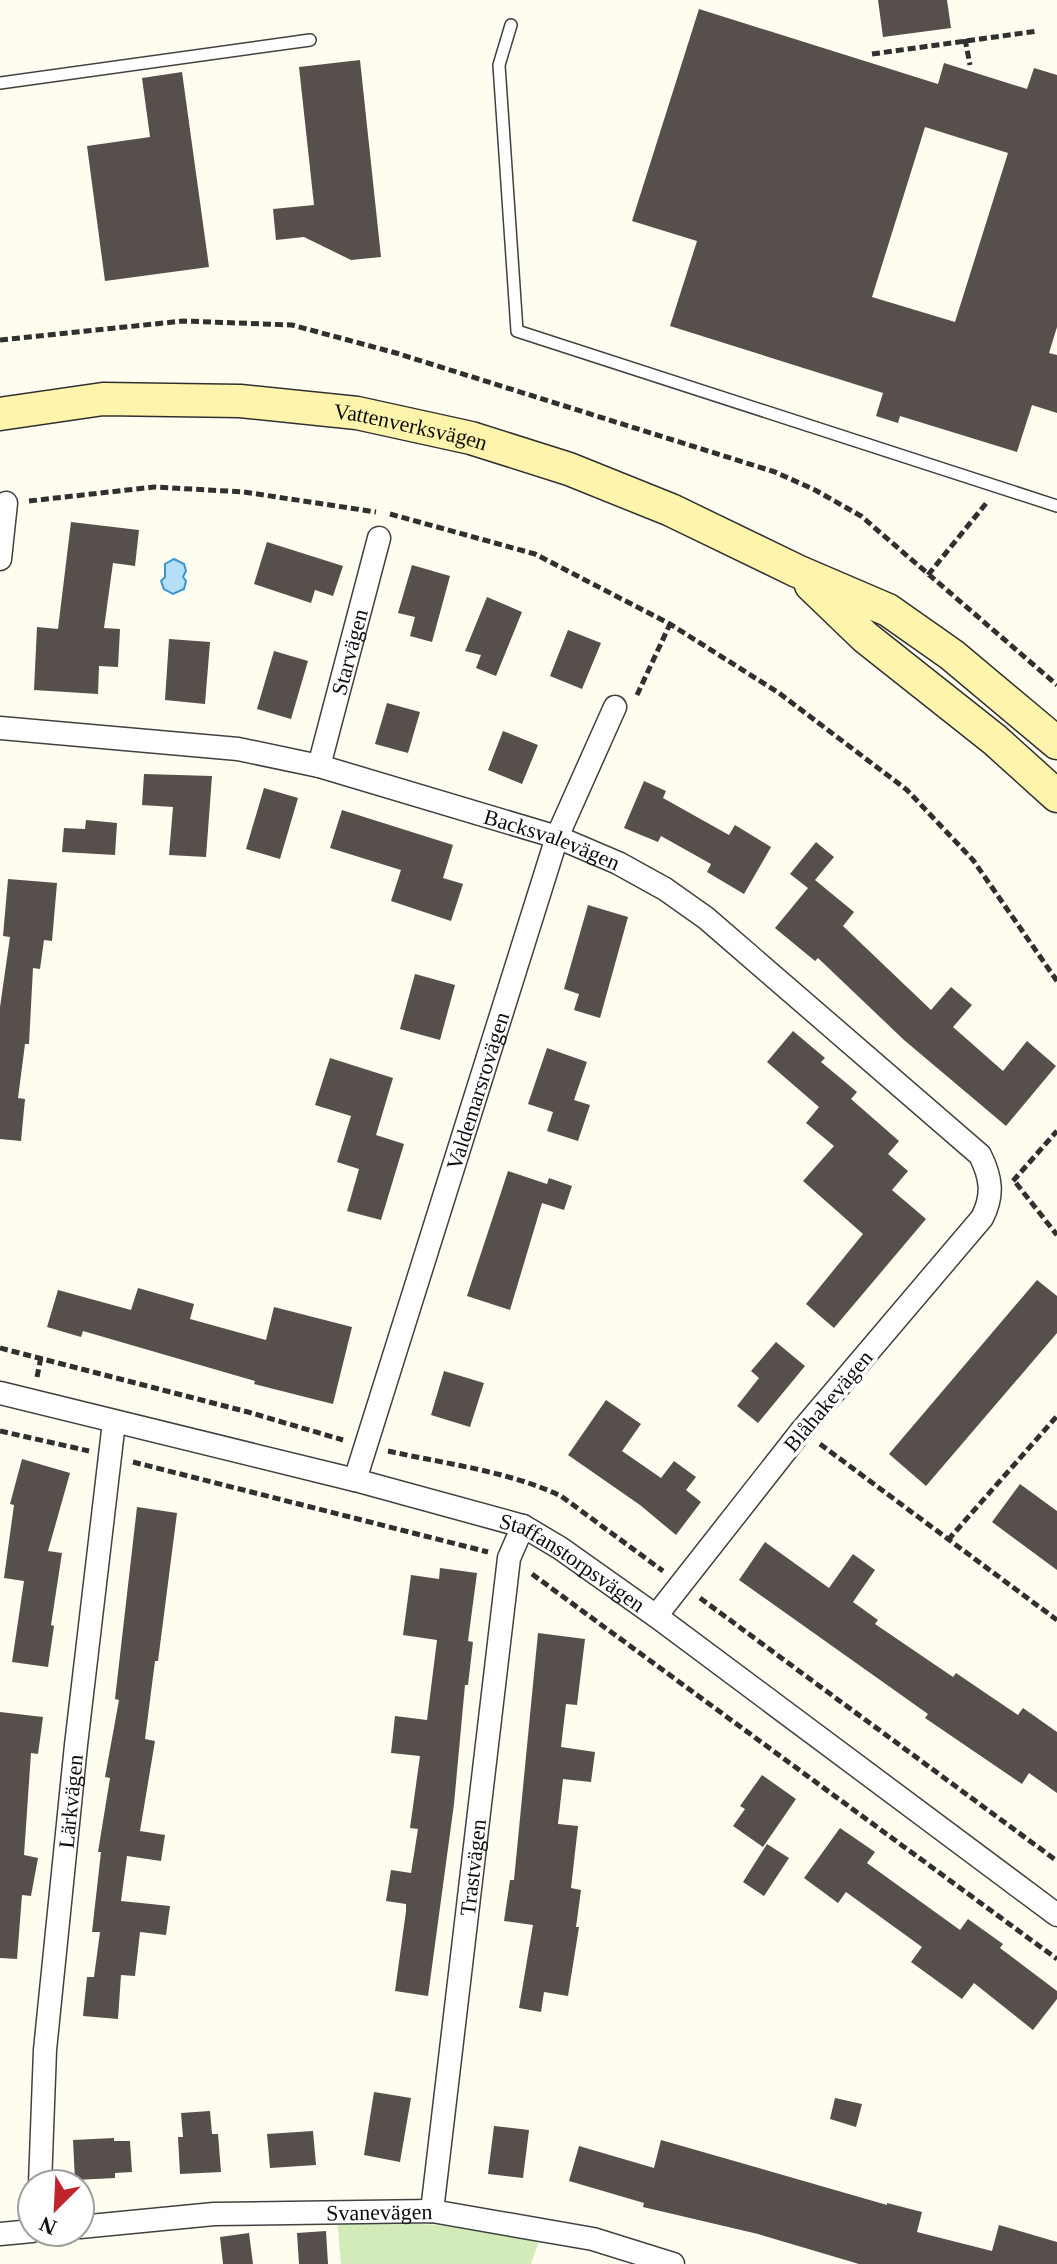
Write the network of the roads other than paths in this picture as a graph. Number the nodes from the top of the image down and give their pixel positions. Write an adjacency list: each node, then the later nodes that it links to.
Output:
1 (511, 25): 6 (lane)
2 (310, 40): 3 (lane)
3 (0, 83)
4 (0, 414): 9 (street, Vattenverksvägen)
5 (6, 503): 8 (street)
6 (1057, 506)
7 (379, 538): 13 (street, Starvägen)
8 (0, 559)
9 (797, 571): 12 (street, Vattenverksvägen); 14 (street, Vattenverksvägen)
10 (615, 707): 15 (street, Valdemarsrovägen)
11 (0, 728): 13 (street, Backsvalevägen)
12 (1057, 743)
13 (319, 766): 15 (street, Backsvalevägen)
14 (1057, 796)
15 (557, 837): 16 (street, Backsvalevägen); 19 (street, Valdemarsrovägen)
16 (991, 1184): 21 (street, Blåhakevägen)
17 (0, 1393): 18 (street, Staffanstorpsvägen)
18 (114, 1422): 19 (street, Staffanstorpsvägen); 23 (street, Lärkvägen)
19 (355, 1480): 20 (street, Staffanstorpsvägen)
20 (523, 1526): 21 (street, Staffanstorpsvägen); 24 (street, Trastvägen)
21 (656, 1616): 22 (street, Staffanstorpsvägen)
22 (1057, 1915)
23 (41, 2168)
24 (432, 2211): 25 (street, Svanevägen); 26 (street, Svanevägen)
25 (96, 2225)
26 (673, 2264)

